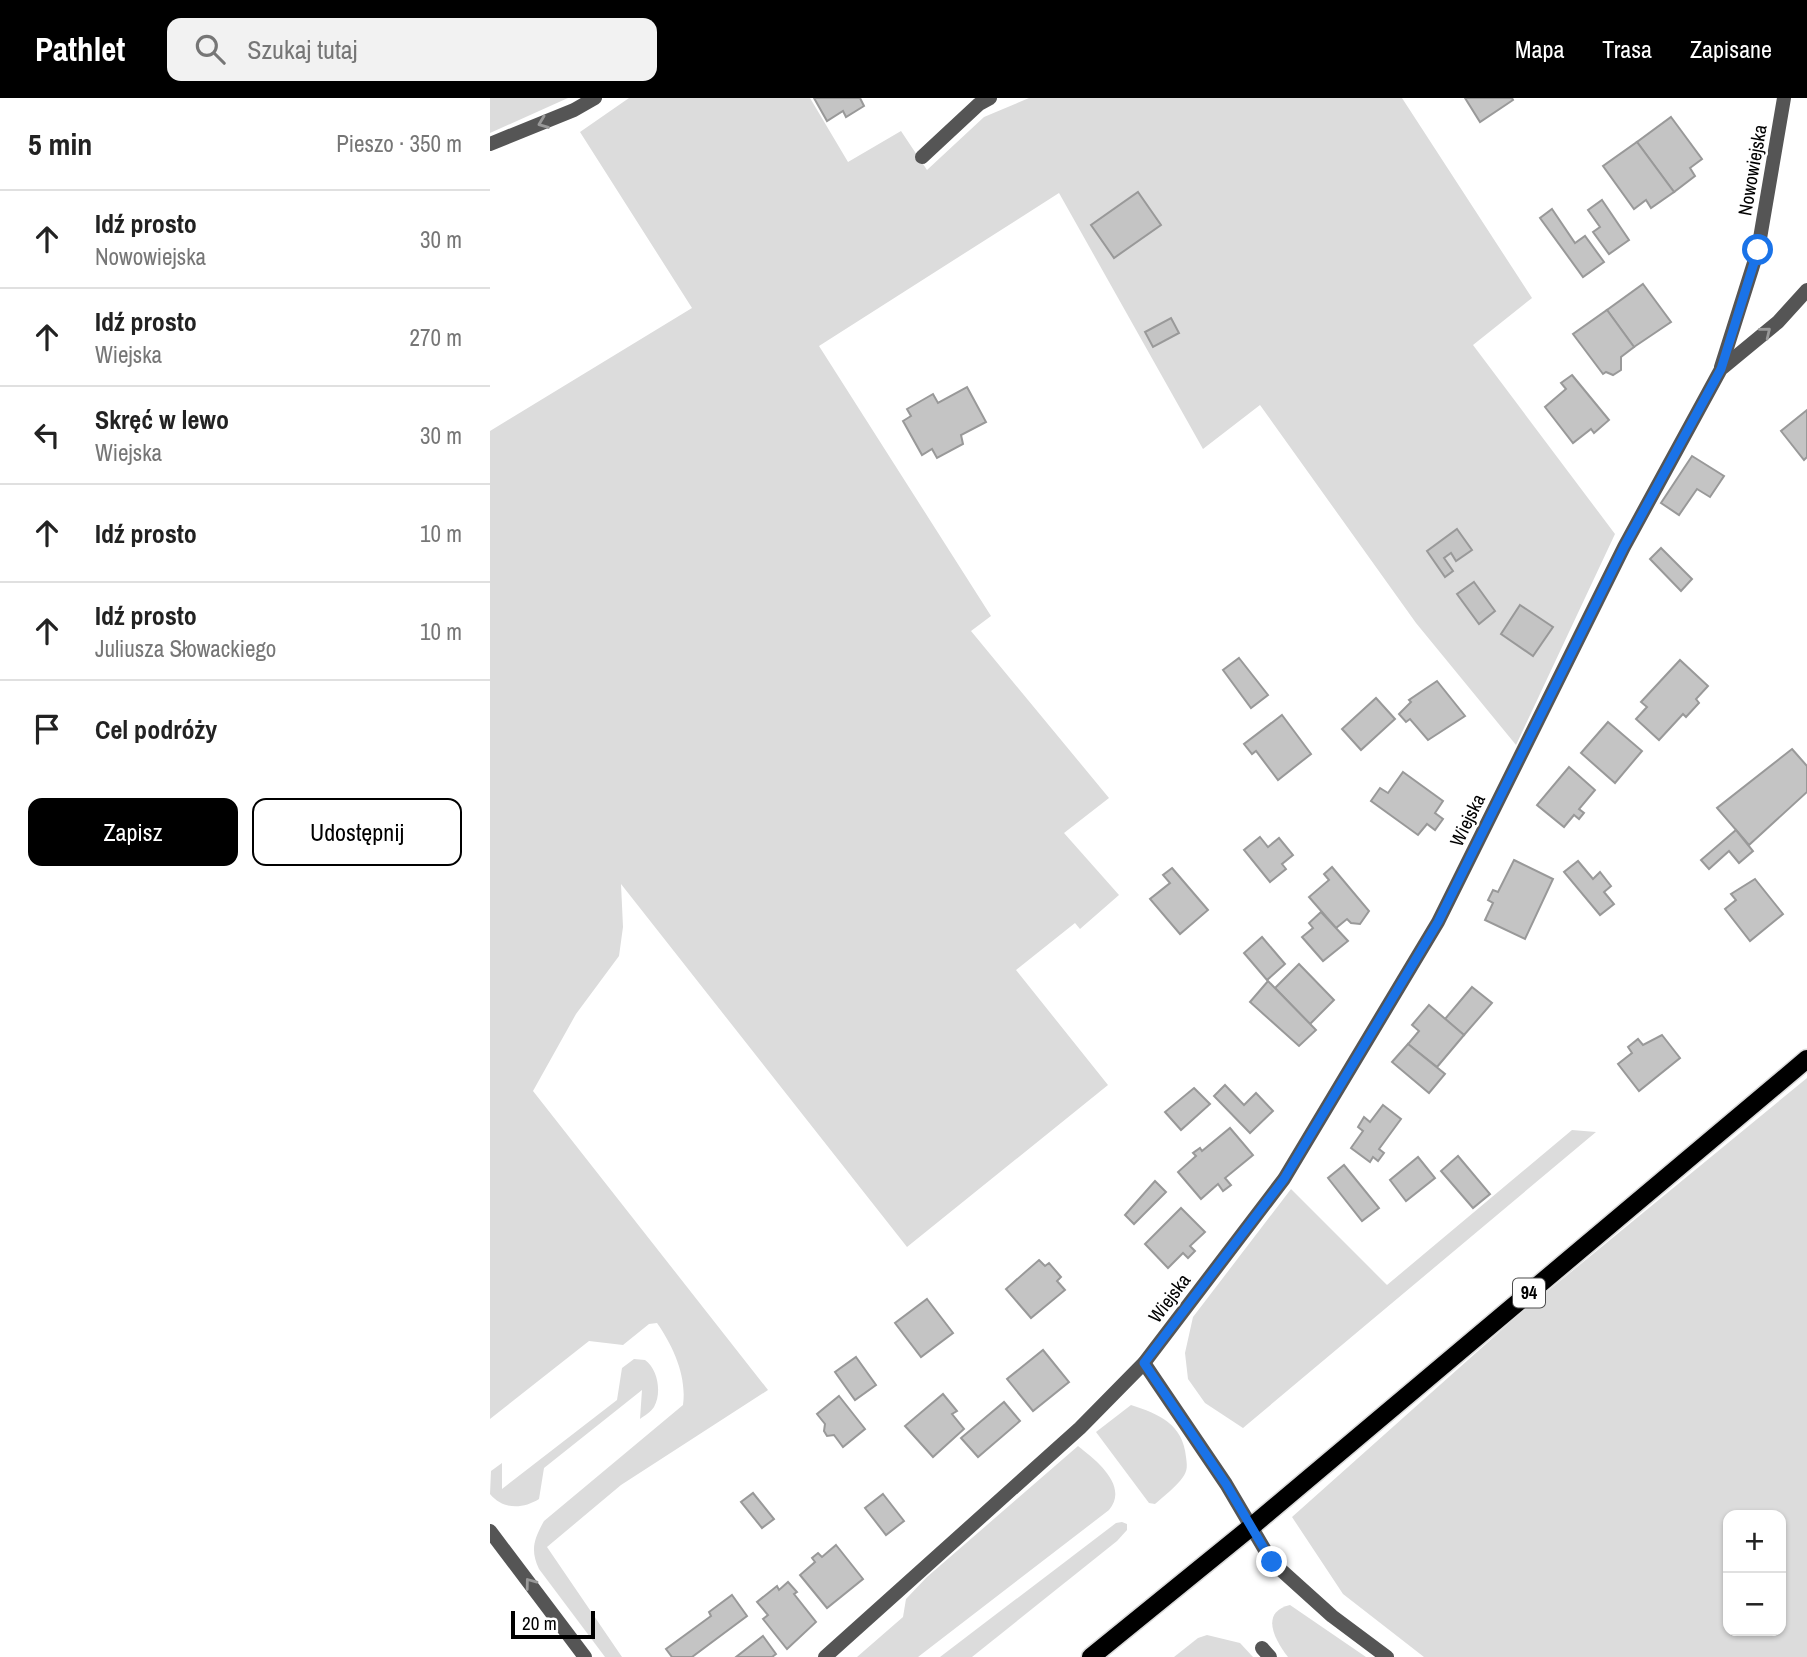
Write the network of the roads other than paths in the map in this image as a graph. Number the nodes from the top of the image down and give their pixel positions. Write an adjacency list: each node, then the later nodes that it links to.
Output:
1 (595, 98): 4 (street, one-way to 4)
2 (990, 98): 5 (street)
3 (1784, 98): 7 (street, Nowowiejska)
4 (490, 144)
5 (922, 157)
6 (1807, 290): 7 (street, Wiejska, one-way to 6)
7 (1721, 369): 9 (street, Wiejska)
8 (1807, 1059): 10 (main road, 94)
9 (1144, 1363): 10 (street); 13 (street, Wiejska)
10 (1251, 1527): 14 (main road, 94); 15 (street)
11 (490, 1531): 12 (street, one-way to 11)
12 (585, 1657)
13 (825, 1657)
14 (1091, 1657)
15 (1387, 1657)

